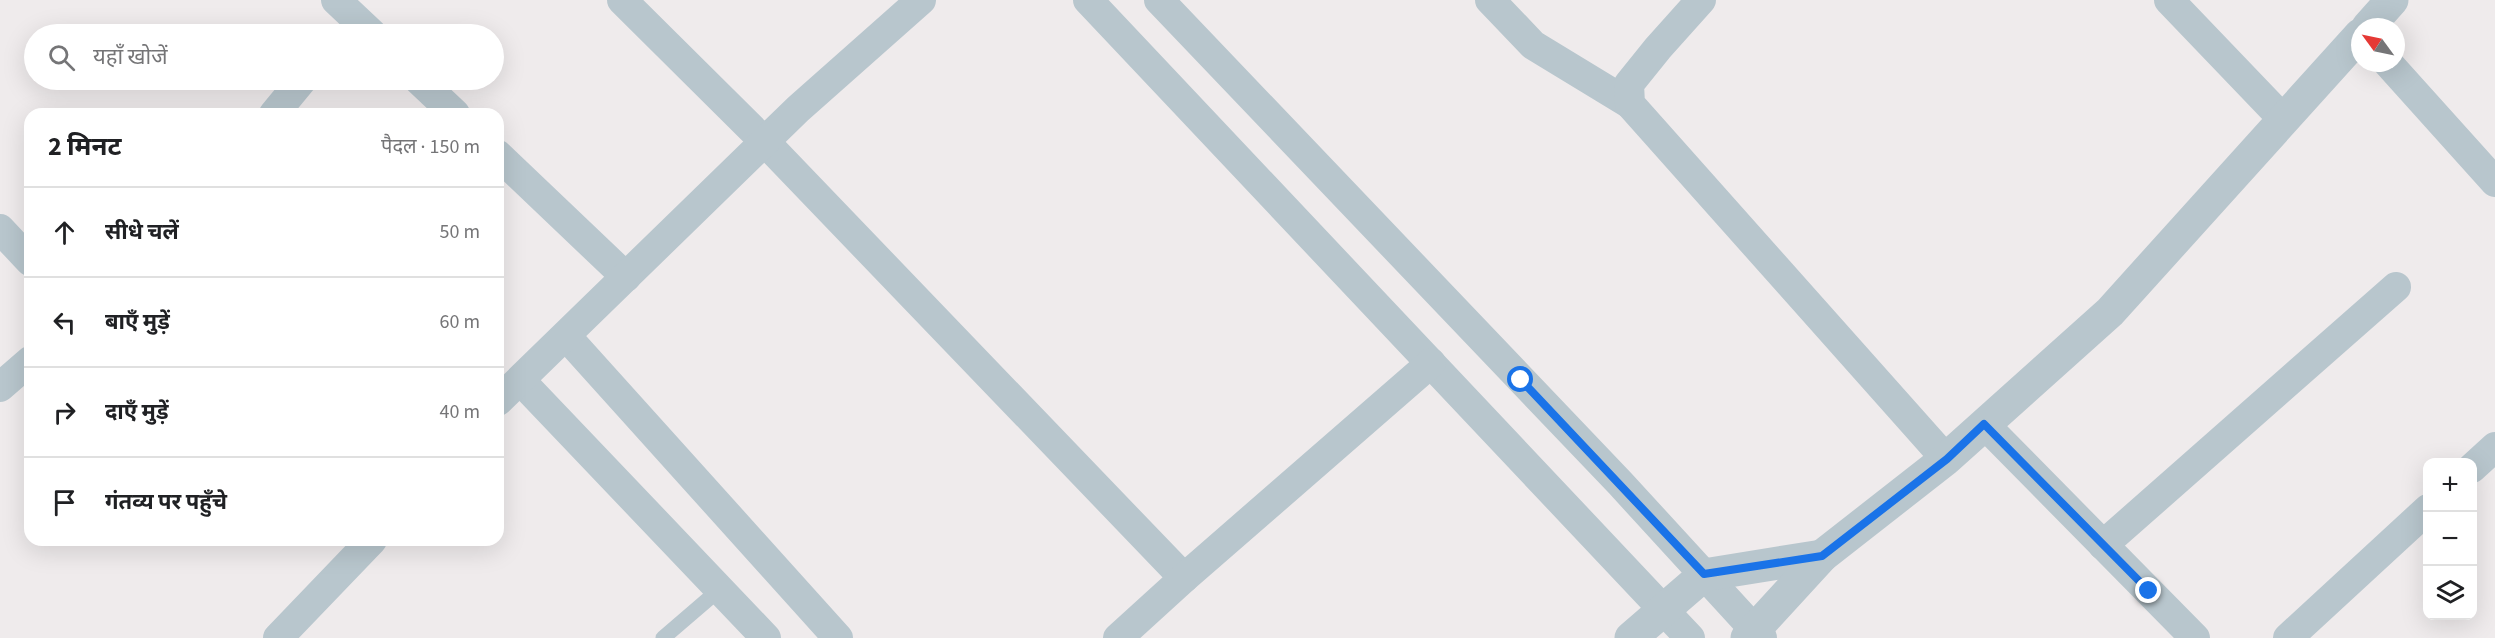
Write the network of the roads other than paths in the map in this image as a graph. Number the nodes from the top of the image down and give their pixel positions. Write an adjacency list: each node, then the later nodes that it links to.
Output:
1 (622, 0): 18 (street)
2 (1088, 0): 26 (street)
3 (1160, 0): 39 (street)
4 (1490, 0): 14 (street)
5 (1701, 0): 14 (street)
6 (2169, 0): 17 (street)
7 (2392, 0): 9 (street)
8 (904, 5): 18 (street)
9 (2376, 18)
10 (2351, 45): 17 (street)
11 (2396, 72): 20 (street)
12 (294, 90): 15 (street)
13 (430, 90): 16 (street)
14 (1630, 104): 33 (street)
15 (279, 108)
16 (449, 108)
17 (2284, 120): 31 (street)
18 (764, 141): 23 (street); 40 (street)
19 (504, 161): 23 (street)
20 (2495, 182)
21 (0, 229): 22 (street)
22 (24, 255)
23 (626, 277): 25 (street)
24 (2396, 287): 36 (street)
25 (566, 336): 28 (street); 47 (street)
26 (1431, 363): 40 (street); 42 (street)
27 (24, 366): 29 (street)
28 (521, 381): 30 (street); 41 (street)
29 (0, 387)
30 (504, 396)
31 (1984, 424): 33 (street); 36 (street)
32 (2495, 447): 34 (street)
33 (1947, 459): 38 (street)
34 (2477, 463)
35 (2424, 512): 52 (street)
36 (2103, 544): 51 (street)
37 (366, 546): 44 (street)
38 (1822, 556): 39 (street); 43 (street)
39 (1704, 574): 42 (street); 43 (street)
40 (1184, 578): 48 (street)
41 (720, 589): 45 (lane); 46 (street)
42 (1664, 610): 49 (street); 50 (street)
43 (1755, 635)
44 (278, 638)
45 (663, 638)
46 (766, 638)
47 (838, 638)
48 (1118, 638)
49 (1631, 638)
50 (1690, 638)
51 (2195, 638)
52 (2288, 638)

